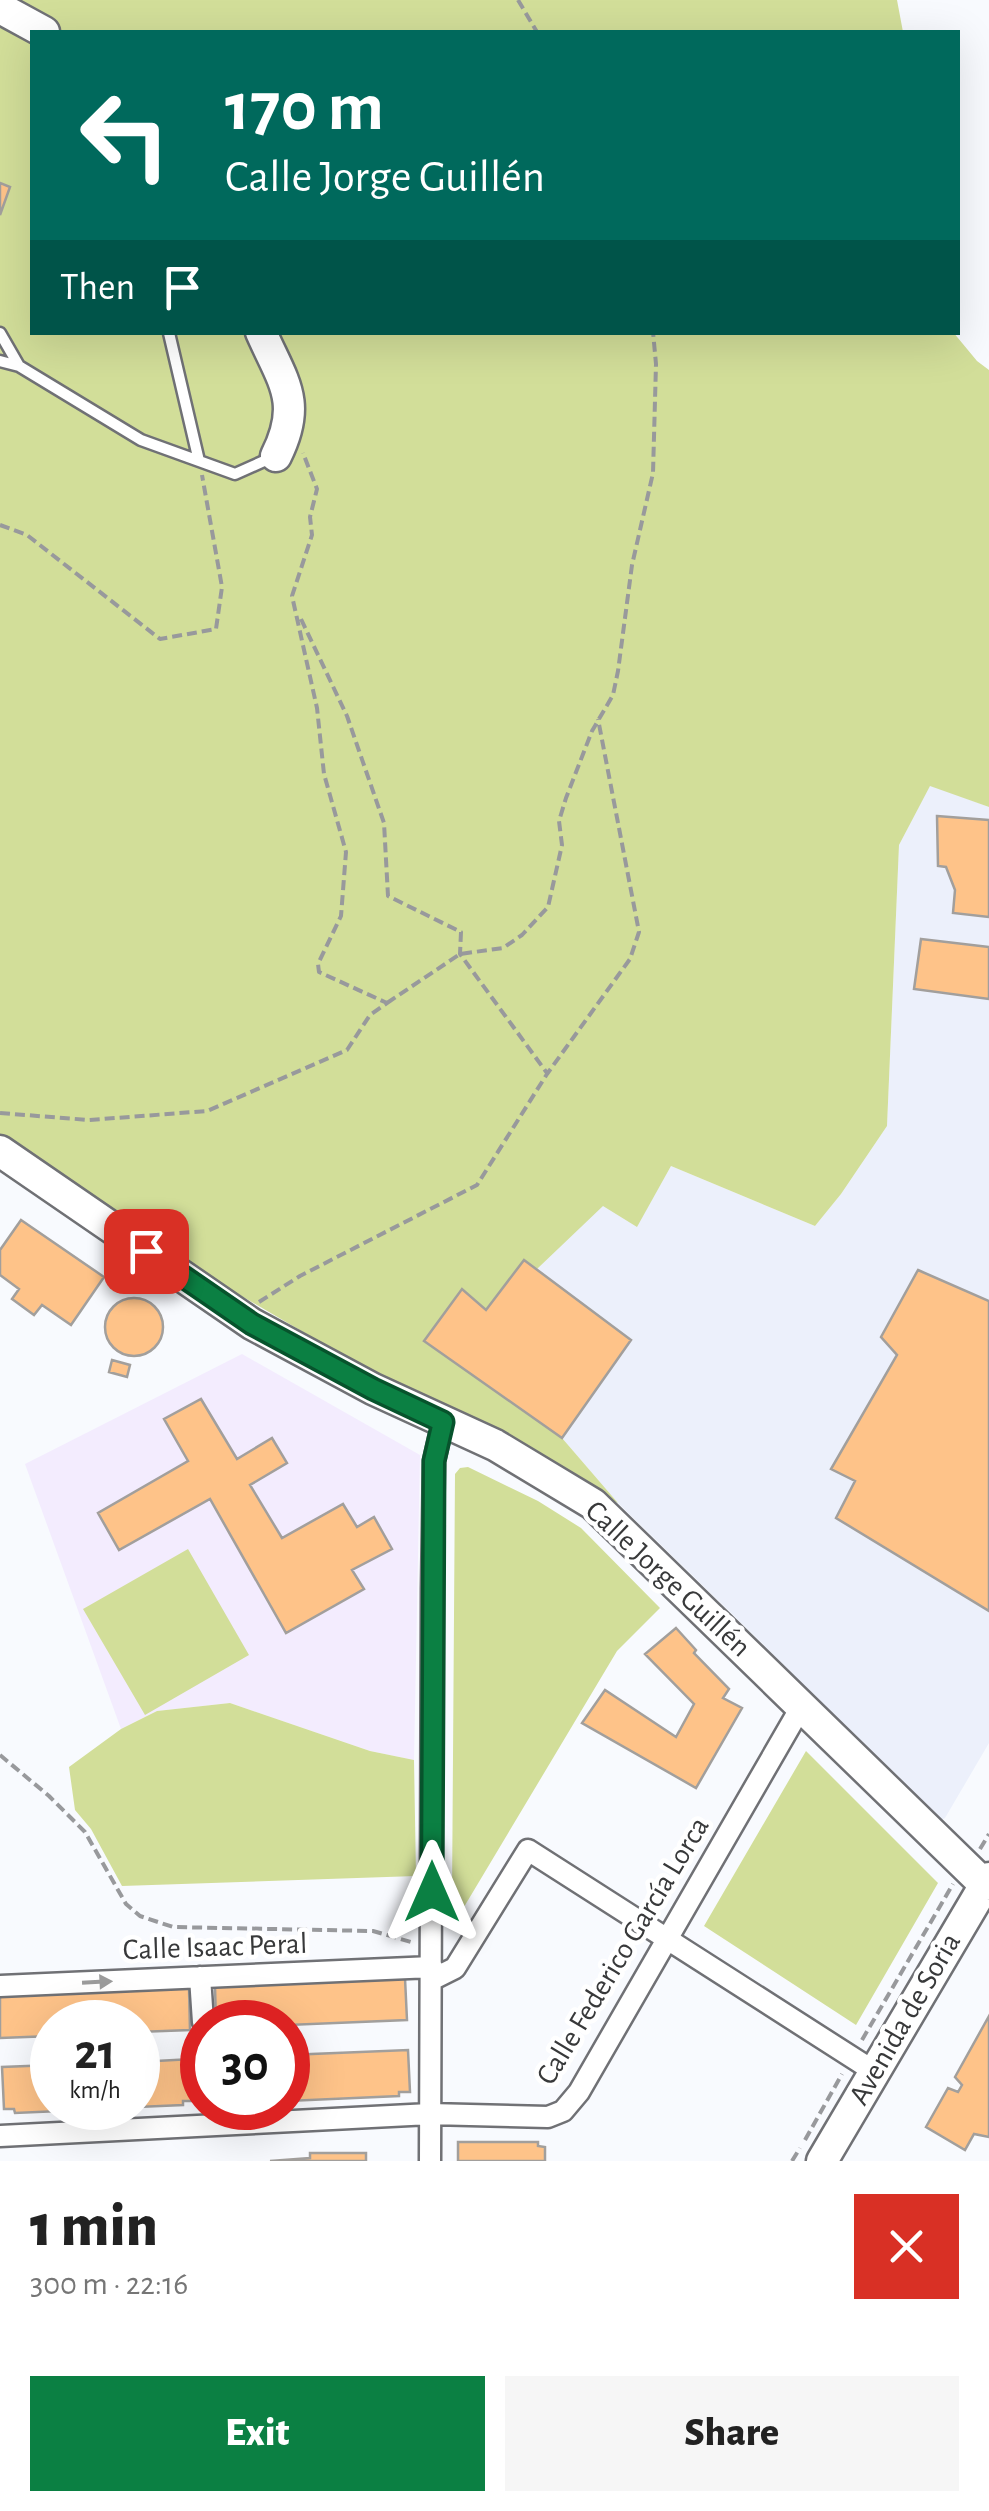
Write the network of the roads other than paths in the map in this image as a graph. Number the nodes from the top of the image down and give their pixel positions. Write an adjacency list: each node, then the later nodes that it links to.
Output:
1 (0, 8): 2 (street)
2 (40, 30)
3 (0, 333): 7 (lane)
4 (170, 335): 9 (lane)
5 (262, 335): 8 (street)
6 (0, 361): 7 (lane)
7 (19, 366): 9 (lane)
8 (276, 456): 9 (lane)
9 (199, 460)
10 (0, 1151): 11 (street, Calle Jorge Guillén)
11 (443, 1422): 12 (street, Calle Jorge Guillén); 15 (street)
12 (802, 1707): 13 (street, Calle Jorge Guillén); 14 (street, Calle Federico García Lorca)
13 (977, 1874): 19 (street, Avenida de Soria)
14 (668, 1936): 15 (street); 19 (street); 20 (street, Calle Federico García Lorca)
15 (433, 1966): 16 (street, Calle Isaac Peral); 20 (street)
16 (200, 1977): 17 (street, Calle Isaac Peral, one-way to 16); 18 (street)
17 (0, 1986)
18 (201, 2000)
19 (860, 2062): 25 (street, Avenida de Soria)
20 (430, 2114): 21 (street); 24 (street)
21 (310, 2116)
22 (180, 2119): 23 (street)
23 (0, 2136)
24 (430, 2161)
25 (822, 2161)

